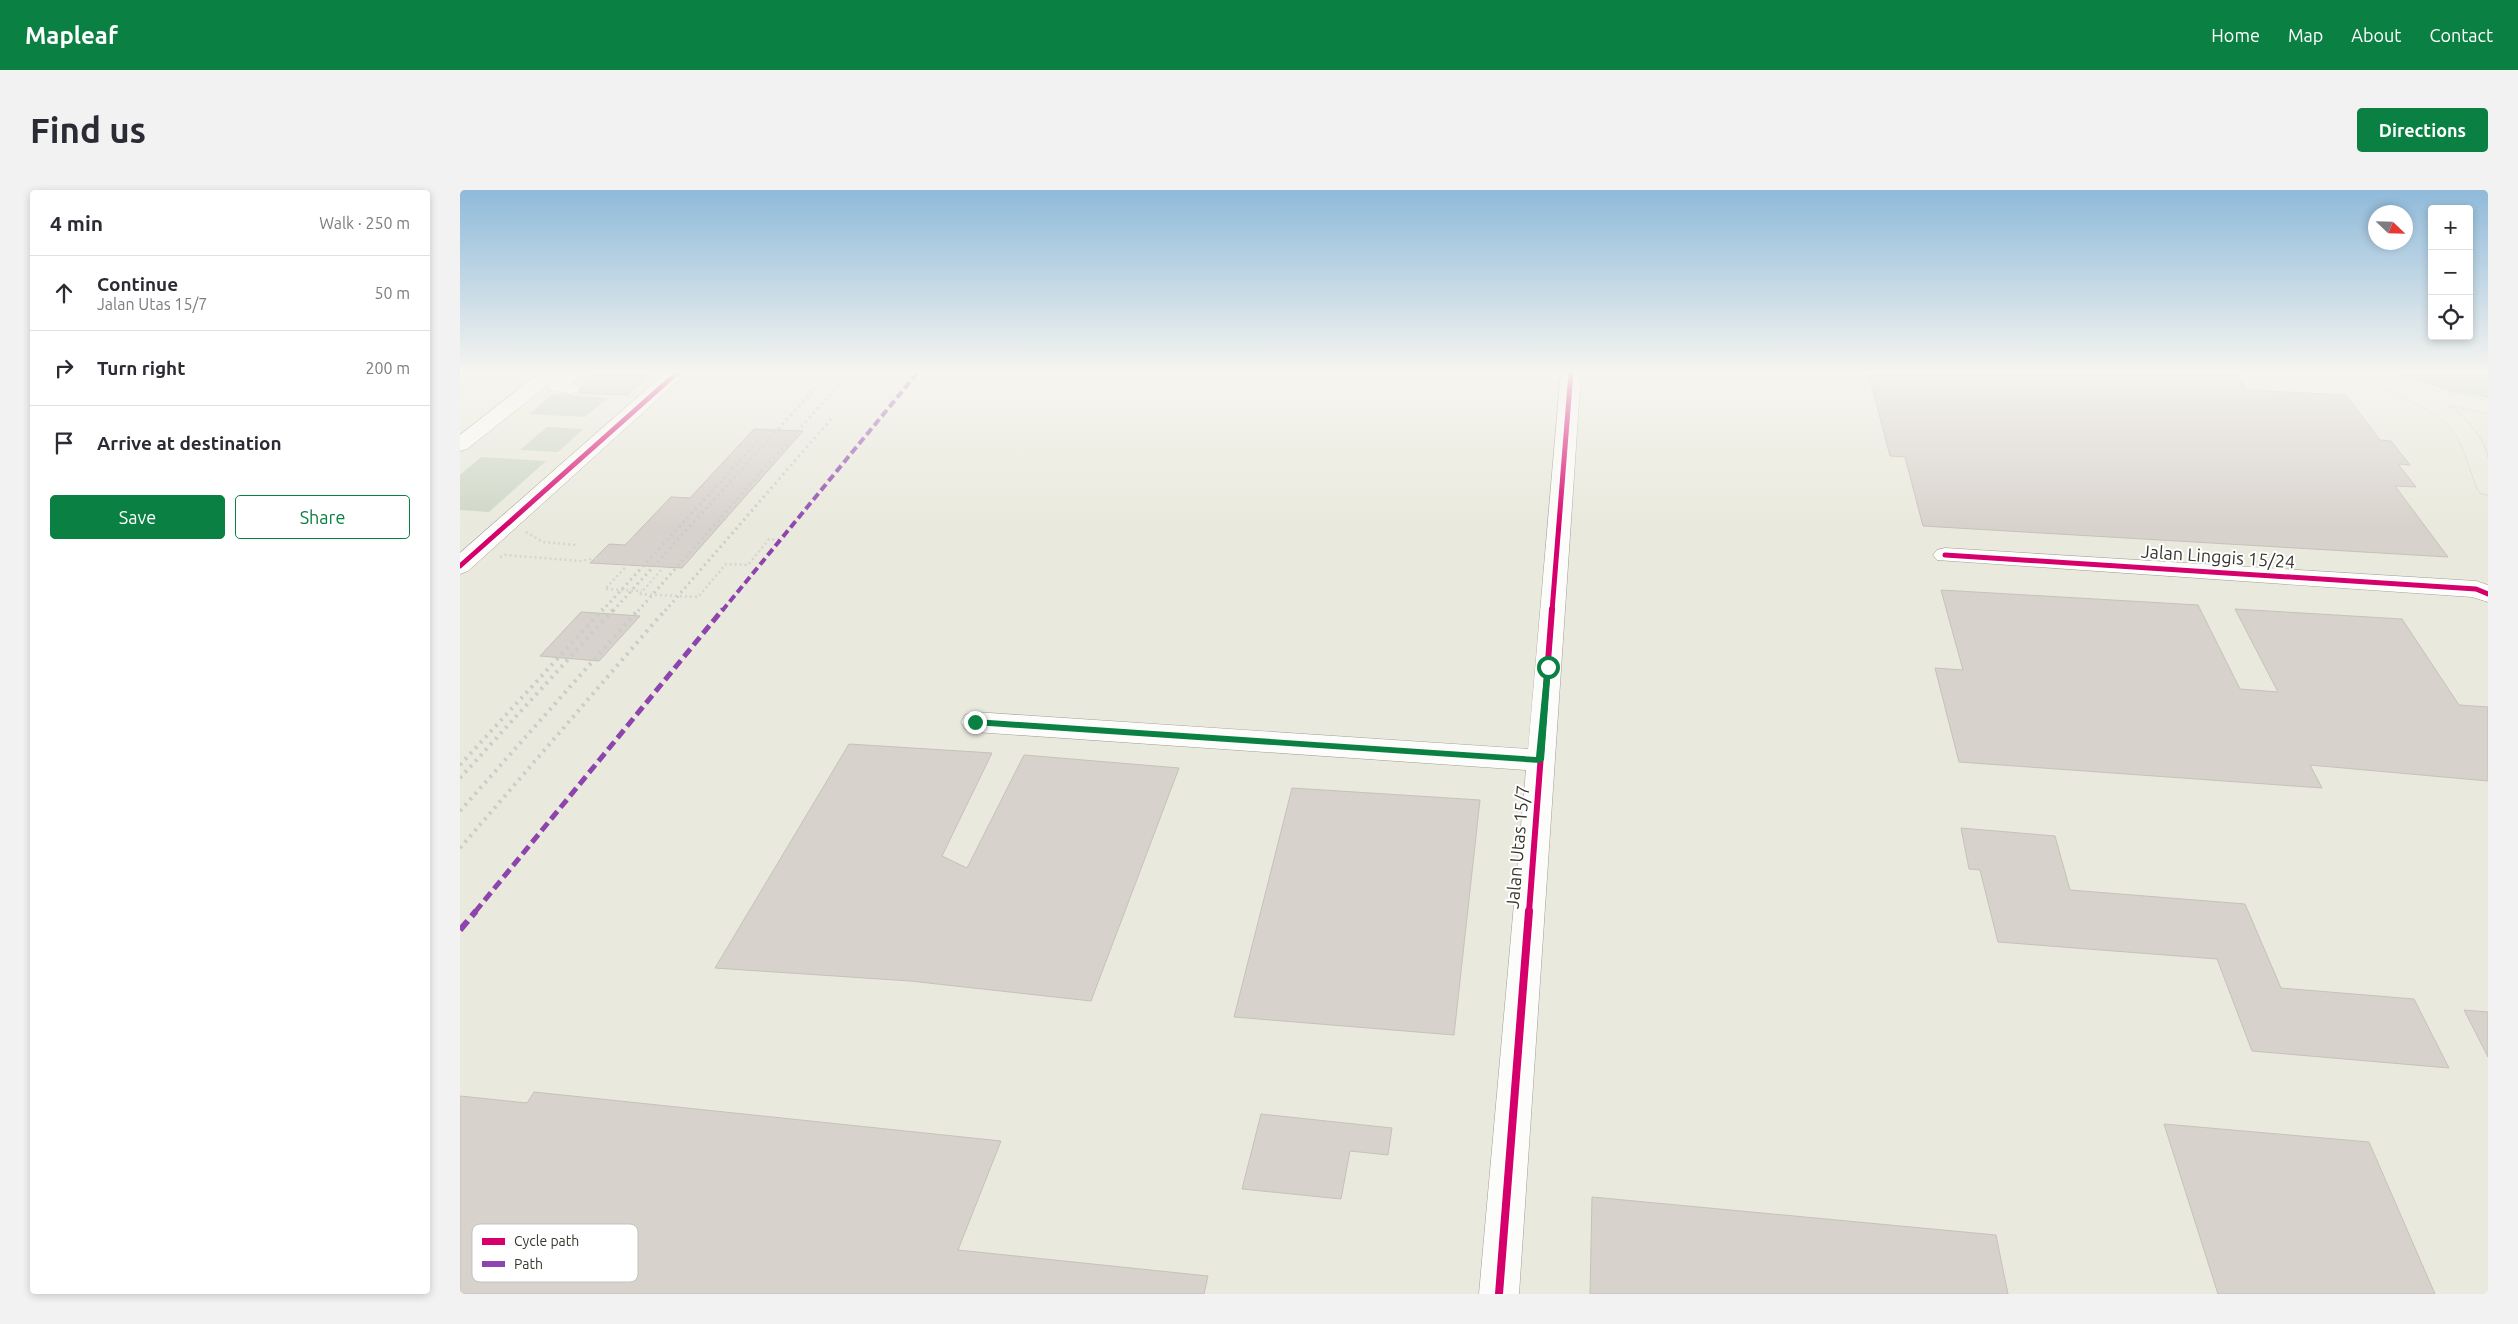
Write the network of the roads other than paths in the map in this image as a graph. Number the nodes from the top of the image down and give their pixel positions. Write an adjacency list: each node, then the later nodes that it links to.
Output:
1 (492, 424): 5 (street)
2 (621, 424): 7 (street)
3 (1567, 424): 12 (street, Jalan Utas 15/7)
4 (2457, 424): 6 (main road)
5 (460, 445)
6 (2488, 488)
7 (479, 551): 9 (street)
8 (1945, 555): 10 (street, Jalan Linggis 15/24)
9 (460, 566)
10 (2484, 589)
11 (975, 722): 12 (street)
12 (1540, 760): 13 (street, Jalan Utas 15/7)
13 (1499, 1294)

